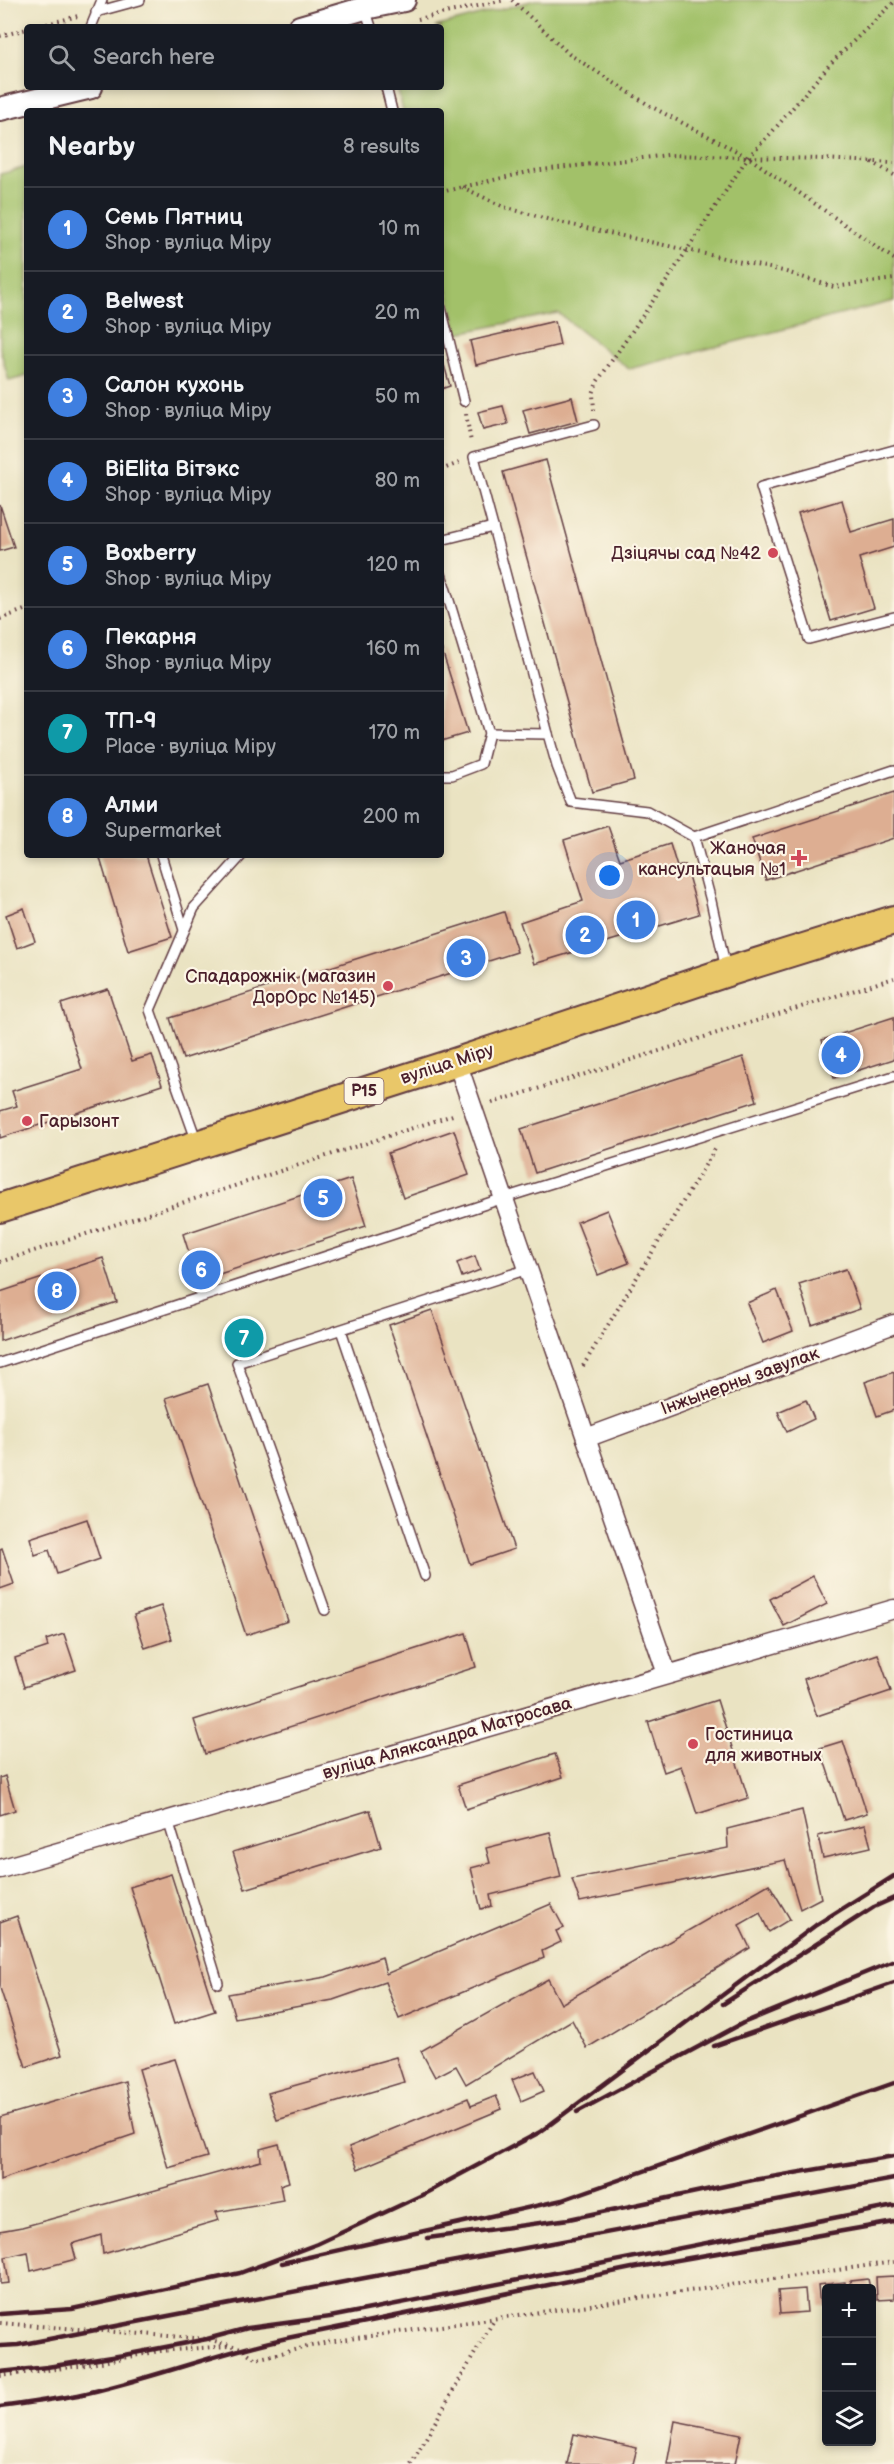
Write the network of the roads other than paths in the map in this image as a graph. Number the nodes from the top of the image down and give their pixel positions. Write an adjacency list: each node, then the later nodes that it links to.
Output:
1 (102, 0): 4 (lane)
2 (140, 0): 4 (lane)
3 (400, 6): 5 (street)
4 (96, 12): 6 (lane)
5 (368, 18): 7 (street)
6 (92, 24)
7 (323, 24)
8 (75, 90): 11 (street)
9 (387, 90): 10 (lane)
10 (391, 108)
11 (0, 110)
12 (444, 320): 13 (lane)
13 (464, 401)
14 (594, 425): 16 (lane)
15 (894, 450): 19 (lane)
16 (493, 527): 17 (lane); 21 (lane)
17 (444, 539)
18 (444, 584): 20 (lane)
19 (894, 617)
20 (489, 733): 21 (lane); 23 (lane)
21 (548, 734): 24 (lane)
22 (894, 770): 24 (lane)
23 (444, 775)
24 (694, 837): 29 (lane)
25 (162, 858): 28 (lane)
26 (239, 858): 28 (lane)
27 (894, 920): 29 (main road, вуліца Міру / Р15)
28 (184, 930): 32 (lane)
29 (727, 972): 30 (main road, вуліца Міру / Р15)
30 (456, 1062): 32 (main road, вуліца Міру / Р15); 33 (street)
31 (894, 1076): 33 (lane)
32 (198, 1144): 34 (main road, вуліца Міру / Р15)
33 (504, 1198): 35 (street); 38 (lane)
34 (0, 1208)
35 (528, 1269): 37 (lane); 39 (street)
36 (894, 1324): 39 (street, Інжынерны завулак)
37 (341, 1330): 40 (lane); 42 (lane)
38 (0, 1363)
39 (586, 1438): 43 (street)
40 (425, 1576)
41 (894, 1609): 43 (street, вуліца Аляксандра Матросава)
42 (325, 1610)
43 (667, 1674): 44 (street, вуліца Аляксандра Матросава)
44 (168, 1820): 45 (street, вуліца Аляксандра Матросава); 46 (lane)
45 (0, 1869)
46 (218, 1983)

